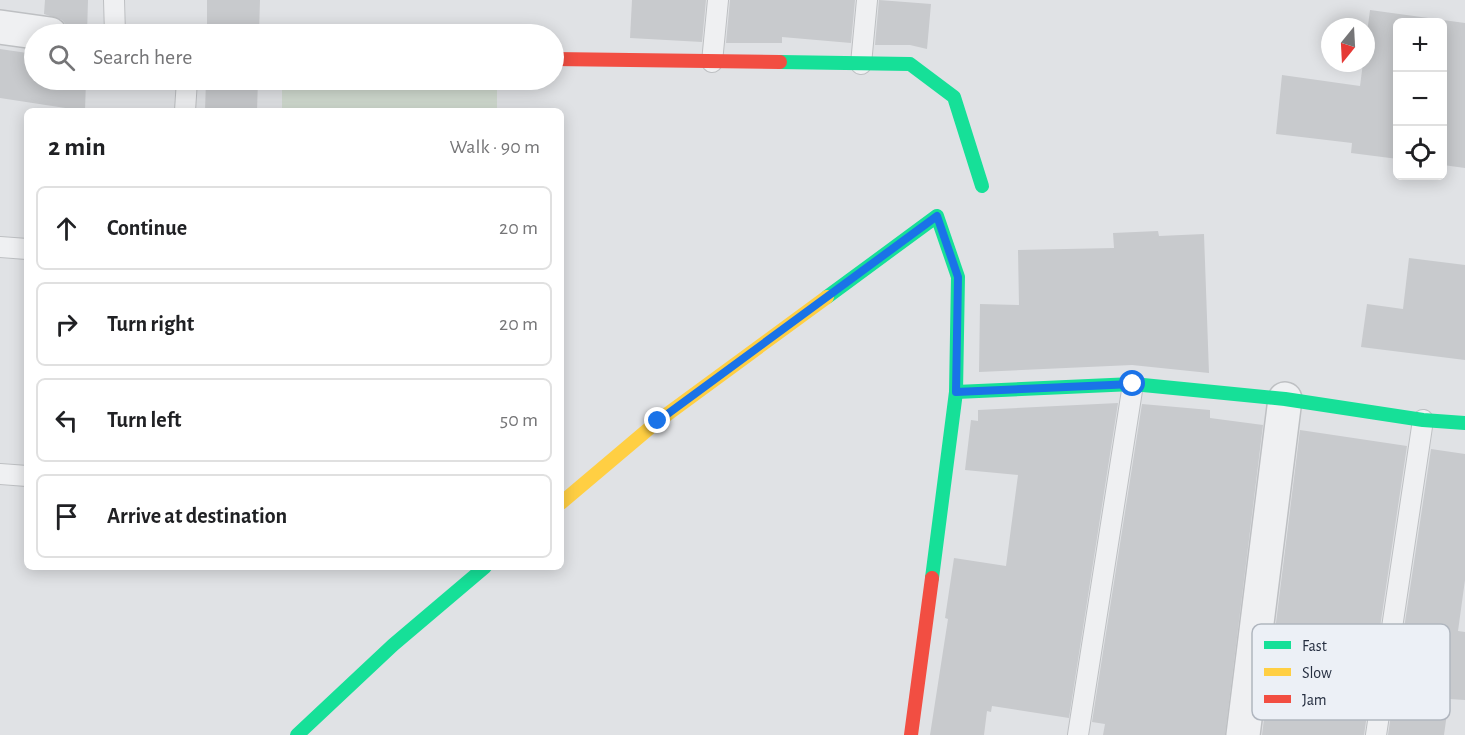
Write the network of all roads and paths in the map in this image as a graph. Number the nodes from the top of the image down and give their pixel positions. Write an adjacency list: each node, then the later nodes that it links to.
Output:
1 (114, 0): 4 (lane)
2 (718, 0): 8 (lane)
3 (867, 0): 9 (lane)
4 (115, 24)
5 (0, 27): 6 (street)
6 (24, 30)
7 (564, 59): 8 (street)
8 (712, 62): 9 (street)
9 (861, 64): 12 (street)
10 (187, 90): 11 (lane)
11 (185, 108)
12 (982, 186)
13 (0, 247): 14 (lane)
14 (24, 249)
15 (1133, 384): 16 (street); 17 (street); 30 (lane)
16 (956, 392): 22 (street); 29 (street)
17 (1285, 399): 18 (street); 24 (street)
18 (1423, 420): 19 (street); 25 (lane)
19 (1465, 423)
20 (0, 474): 21 (lane)
21 (24, 476)
22 (564, 500)
23 (481, 570): 28 (street)
24 (1257, 624)
25 (1393, 624)
26 (1252, 663): 31 (street)
27 (1378, 720): 32 (lane)
28 (297, 735)
29 (911, 735)
30 (1078, 735)
31 (1243, 735)
32 (1376, 735)

